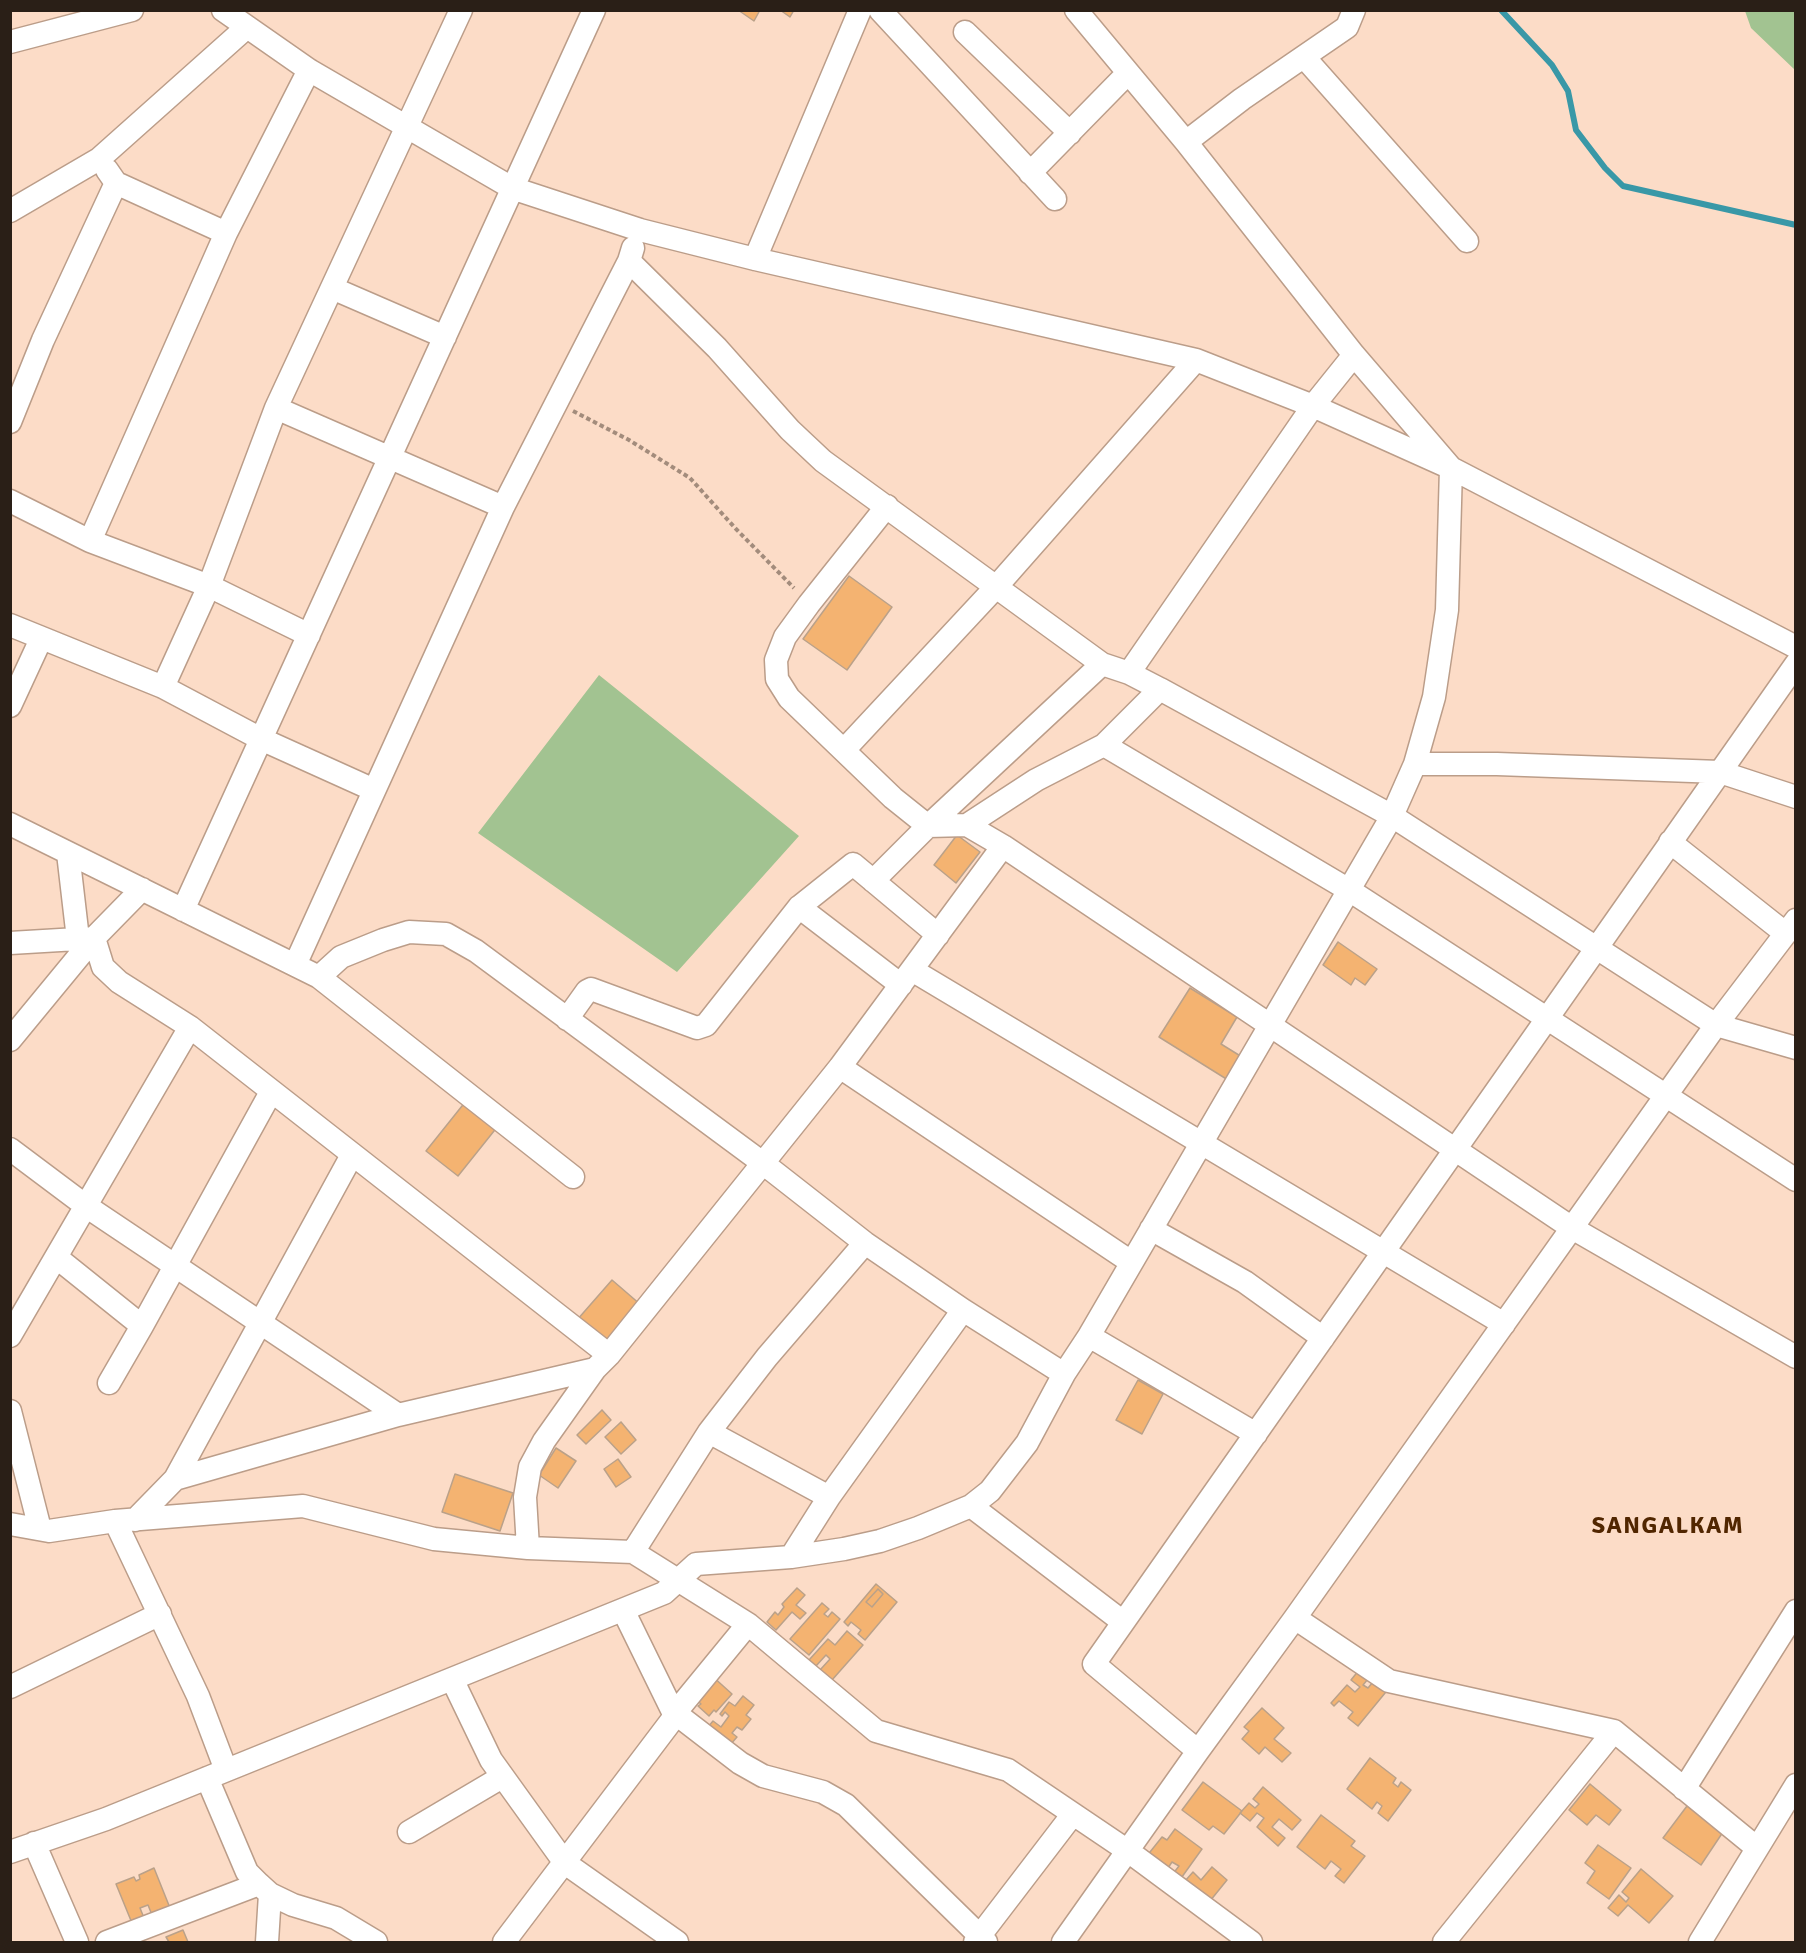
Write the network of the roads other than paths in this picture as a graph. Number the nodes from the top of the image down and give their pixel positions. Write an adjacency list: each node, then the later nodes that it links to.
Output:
1 (132, 10): 11 (street)
2 (223, 10): 9 (street)
3 (461, 10): 15 (street)
4 (594, 10): 21 (street)
5 (860, 10): 27 (street)
6 (880, 10): 19 (street)
7 (1076, 10): 14 (street)
8 (1354, 10): 12 (street)
9 (247, 27): 13 (street); 18 (street)
10 (965, 32): 16 (street)
11 (10, 42)
12 (1304, 57): 17 (street); 26 (street)
13 (309, 69): 15 (street); 25 (street)
14 (1128, 72): 16 (street); 17 (street)
15 (407, 127): 21 (street); 29 (street)
16 (1070, 133): 19 (street)
17 (1186, 142): 31 (street)
18 (99, 159): 20 (street); 23 (street)
19 (1030, 173): 22 (street)
20 (116, 183): 25 (street); 35 (street)
21 (512, 188): 24 (street); 30 (street)
22 (1055, 199)
23 (10, 211)
24 (639, 230): 27 (street); 28 (street)
25 (226, 233): 41 (street)
26 (1467, 241)
27 (755, 259): 32 (street)
28 (629, 261): 39 (street); 40 (street)
29 (332, 288): 30 (street); 34 (street)
30 (445, 337): 36 (street)
31 (1354, 355): 33 (street); 37 (street)
32 (1196, 360): 33 (street); 43 (street)
33 (1313, 406): 37 (street); 50 (street)
34 (276, 408): 36 (street); 42 (street)
35 (10, 422)
36 (390, 458): 40 (street); 45 (street)
37 (1451, 468): 47 (street); 57 (street)
38 (10, 501): 41 (street)
39 (887, 506): 43 (street); 56 (street)
40 (503, 507): 59 (street)
41 (90, 541): 42 (street)
42 (209, 586): 45 (street); 51 (street)
43 (996, 587): 48 (street); 56 (street)
44 (10, 625): 46 (street)
45 (309, 635): 54 (street)
46 (41, 639): 51 (street); 53 (street)
47 (1796, 647)
48 (1102, 664): 50 (street); 63 (street)
49 (1796, 664): 58 (street)
50 (1129, 673): 52 (street)
51 (163, 687): 54 (street)
52 (1160, 689): 55 (street); 61 (street)
53 (10, 705)
54 (261, 739): 59 (street); 72 (street)
55 (1104, 745): 64 (street); 70 (street)
56 (844, 750): 63 (street)
57 (1415, 764): 58 (street); 61 (street)
58 (1720, 772): 60 (street); 65 (street)
59 (374, 790): 78 (street)
60 (1796, 796)
61 (1392, 816): 70 (street); 77 (street)
62 (10, 825): 67 (street)
63 (928, 825): 64 (street); 68 (street)
64 (967, 825): 66 (street)
65 (1670, 842): 73 (street); 77 (street)
66 (1003, 846): 74 (street); 83 (street)
67 (68, 853): 69 (street); 75 (street)
68 (873, 881): 71 (street); 74 (street)
69 (142, 890): 72 (street); 75 (street)
70 (1348, 890): 82 (street); 83 (street)
71 (799, 907): 80 (street); 81 (street)
72 (183, 910): 78 (street)
73 (1790, 927): 84 (street)
74 (938, 935): 80 (street)
75 (86, 938): 76 (street); 85 (street); 86 (street)
76 (10, 943)
77 (1597, 948): 82 (street); 84 (street)
78 (295, 965): 79 (street)
79 (319, 977): 81 (street); 96 (street)
80 (907, 977): 88 (street); 91 (street)
81 (567, 1019): 95 (street)
82 (1547, 1019): 90 (street); 93 (street)
83 (1270, 1025): 91 (street); 93 (street)
84 (1716, 1025): 87 (street); 90 (street)
85 (190, 1027): 89 (street); 98 (street)
86 (10, 1040)
87 (1796, 1048)
88 (840, 1067): 95 (street); 104 (street)
89 (271, 1092): 94 (street); 105 (street)
90 (1666, 1096): 97 (street); 99 (street)
91 (1201, 1143): 100 (street); 102 (street)
92 (10, 1149): 98 (street)
93 (1455, 1149): 99 (street); 102 (street)
94 (352, 1155): 107 (street); 114 (street)
95 (764, 1164): 101 (street); 114 (street)
96 (573, 1177)
97 (1796, 1180)
98 (86, 1206): 103 (street); 105 (street)
99 (1572, 1228): 108 (street); 113 (street)
100 (1151, 1229): 104 (street); 112 (street)
101 (865, 1243): 106 (street); 119 (street)
102 (1384, 1252): 108 (street); 112 (street)
103 (56, 1257): 109 (street); 110 (street)
104 (1131, 1262): 111 (street)
105 (175, 1265): 107 (street); 109 (street)
106 (963, 1310): 115 (street); 122 (street)
107 (260, 1322): 118 (street); 121 (street)
108 (1504, 1324): 134 (street)
109 (142, 1326): 116 (street)
110 (10, 1335)
111 (1089, 1336): 115 (street); 120 (street)
112 (1323, 1338): 120 (street)
113 (1796, 1358)
114 (602, 1362): 118 (street); 127 (street)
115 (1064, 1374): 123 (street)
116 (109, 1383)
117 (10, 1411): 126 (street)
118 (398, 1414): 121 (street)
119 (709, 1432): 122 (street); 128 (street)
120 (1256, 1434): 135 (street)
121 (175, 1479): 124 (street)
122 (829, 1497): 129 (street)
123 (971, 1506): 129 (street); 135 (street)
124 (125, 1520): 126 (street); 127 (street); 133 (street)
125 (10, 1524): 126 (street)
126 (40, 1529)
127 (528, 1548): 128 (street)
128 (633, 1552): 130 (street)
129 (791, 1557): 130 (street)
130 (678, 1580): 131 (street); 136 (street)
131 (624, 1610): 137 (street); 139 (street)
132 (1796, 1611): 145 (street)
133 (160, 1614): 138 (street); 142 (street)
134 (1295, 1618): 140 (street); 141 (street)
135 (1123, 1622): 141 (street)
136 (748, 1624): 139 (street); 146 (street)
137 (452, 1678): 142 (street); 143 (street)
138 (10, 1687)
139 (675, 1713): 152 (street); 155 (street)
140 (1614, 1731): 145 (street); 163 (street)
141 (1198, 1751): 150 (street)
142 (216, 1774): 148 (street); 153 (street)
143 (502, 1777): 147 (street); 152 (street)
144 (1796, 1785): 149 (street)
145 (1684, 1789): 149 (street)
146 (1073, 1814): 150 (street); 155 (street)
147 (409, 1832)
148 (34, 1844): 151 (street); 156 (street)
149 (1757, 1848): 164 (street)
150 (1128, 1851): 161 (street); 162 (street)
151 (10, 1852)
152 (565, 1863): 154 (street); 160 (street)
153 (264, 1889): 157 (street); 158 (street); 159 (street)
154 (670, 1941)
155 (980, 1941)
156 (77, 1942)
157 (107, 1942)
158 (267, 1942)
159 (376, 1942)
160 (504, 1942)
161 (1063, 1942)
162 (1251, 1942)
163 (1444, 1942)
164 (1700, 1942)

